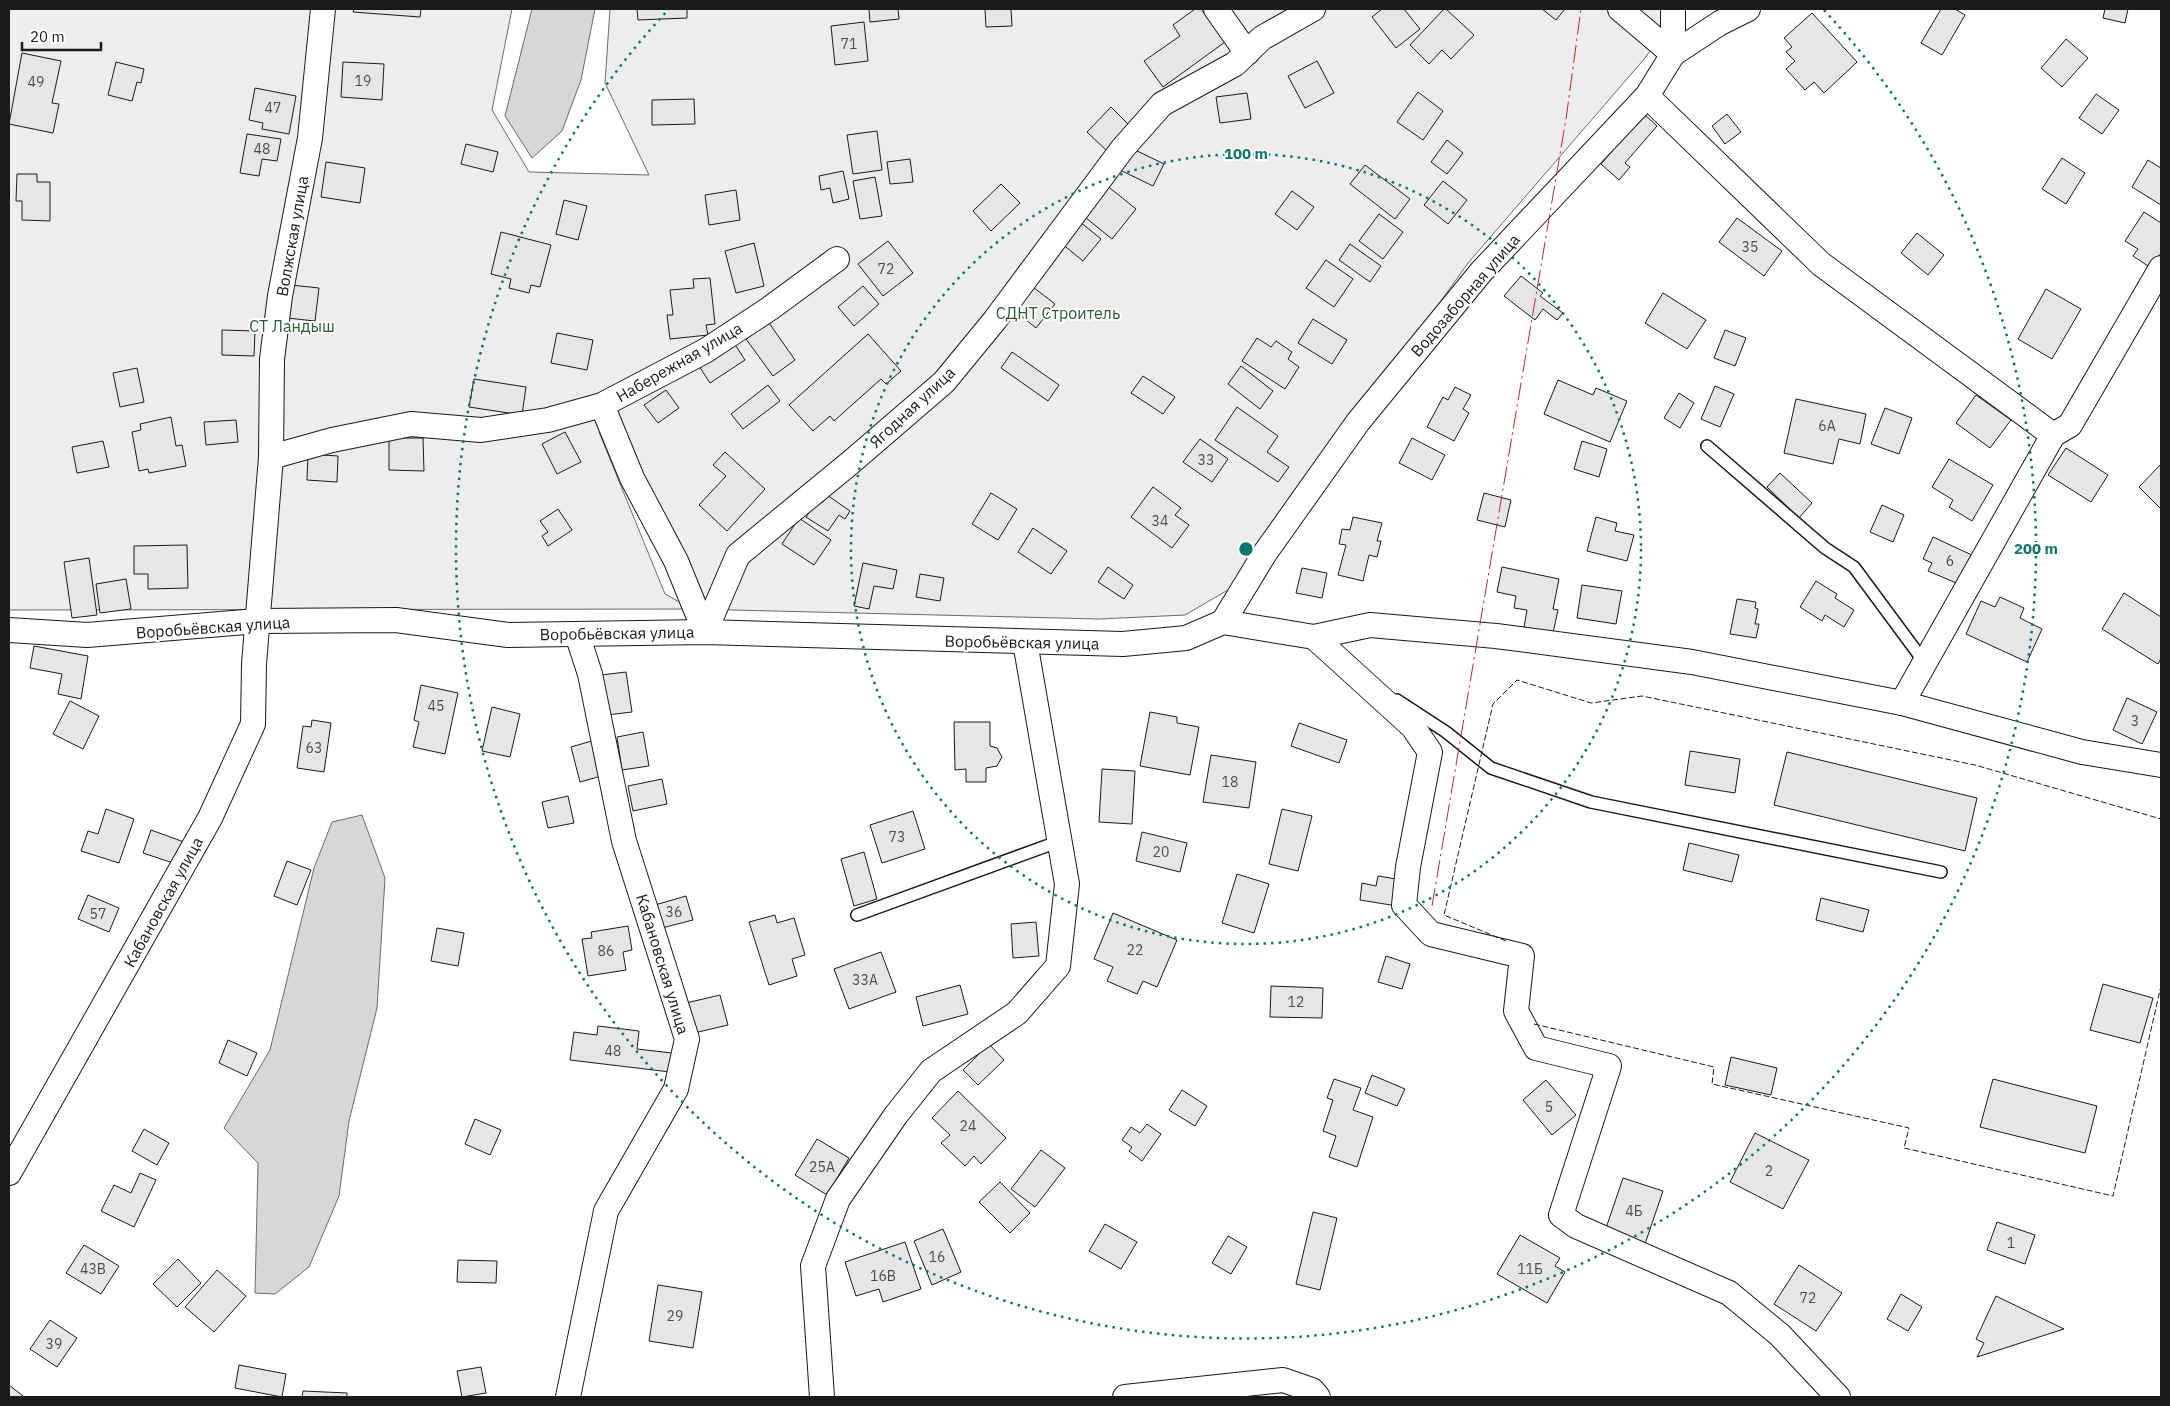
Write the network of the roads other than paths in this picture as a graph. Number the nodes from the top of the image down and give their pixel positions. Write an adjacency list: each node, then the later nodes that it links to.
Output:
1 (323, 9): 15 (street, Волжская улица)
2 (1216, 9): 7 (street)
3 (1313, 9): 7 (street, Ягодная улица)
4 (1620, 9): 8 (street)
5 (1673, 9): 8 (street)
6 (1748, 9): 8 (street, Водозаборная улица)
7 (1247, 53): 19 (street, Ягодная улица)
8 (1673, 54): 9 (street, Водозаборная улица)
9 (1647, 96): 13 (street); 17 (street, Водозаборная улица)
10 (836, 259): 12 (street, Набережная улица)
11 (2161, 268): 13 (street)
12 (602, 405): 15 (street); 19 (street, Набережная улица)
13 (2052, 435): 23 (street)
14 (1707, 446): 23 (lane)
15 (271, 457): 16 (street, Волжская улица)
16 (259, 617): 18 (street, Воробьёвская улица); 20 (street, Воробьёвская улица); 30 (street, Кабановская улица)
17 (1223, 622): 21 (street); 22 (street, Воробьёвская улица)
18 (9, 630)
19 (705, 632): 20 (street, Воробьёвская улица); 22 (street, Воробьёвская улица)
20 (577, 634): 31 (street, Кабановская улица)
21 (1314, 637): 24 (street); 25 (street)
22 (1025, 642): 27 (street)
23 (1924, 663): 25 (street)
24 (1346, 665): 28 (lane); 35 (street)
25 (1902, 703): 26 (street)
26 (2161, 765)
27 (1060, 841): 29 (lane); 32 (street)
28 (1941, 872)
29 (857, 914)
30 (9, 1173)
31 (568, 1397)
32 (822, 1397)
33 (1125, 1397): 34 (street)
34 (1318, 1397)
35 (1838, 1397)

